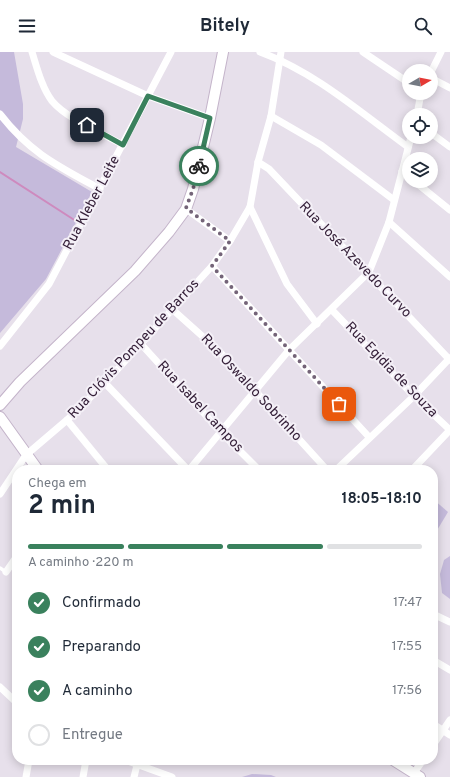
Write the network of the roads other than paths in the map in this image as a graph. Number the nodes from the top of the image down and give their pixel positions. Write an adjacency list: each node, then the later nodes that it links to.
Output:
1 (32, 52): 18 (street)
2 (53, 52): 13 (street)
3 (223, 52): 16 (main road)
4 (260, 52): 8 (street)
5 (363, 52): 10 (street)
6 (441, 52): 9 (street)
7 (168, 53): 13 (street, Rua Kleber Leite)
8 (280, 56): 15 (street, Rua Clóvis Pompeu de Barros); 19 (street)
9 (435, 64)
10 (402, 78)
11 (438, 82): 12 (street)
12 (450, 88)
13 (148, 96): 16 (street); 18 (street, Rua Kleber Leite)
14 (0, 114): 25 (street)
15 (271, 116): 22 (street, Rua Clóvis Pompeu de Barros); 26 (street)
16 (210, 118): 28 (main road)
17 (438, 138): 20 (street)
18 (123, 145): 25 (street, Rua Kleber Leite)
19 (408, 146): 21 (street)
20 (450, 147)
21 (407, 152)
22 (258, 162): 27 (street, Rua Clóvis Pompeu de Barros); 33 (street, Rua José Azevedo Curvo)
23 (402, 171): 26 (street)
24 (423, 188): 29 (street)
25 (100, 189): 39 (street, Rua Kleber Leite)
26 (394, 200): 30 (street)
27 (250, 207): 31 (street, Rua Clóvis Pompeu de Barros); 37 (street)
28 (186, 208): 31 (street); 45 (main road)
29 (450, 210)
30 (389, 222): 33 (street); 34 (street)
31 (230, 241): 32 (street, Rua Clóvis Pompeu de Barros)
32 (212, 266): 35 (street, Rua Clóvis Pompeu de Barros); 40 (street)
33 (369, 272): 36 (street); 41 (street, Rua José Azevedo Curvo)
34 (450, 277)
35 (172, 309): 38 (street, Rua Clóvis Pompeu de Barros); 43 (street, Rua Oswaldo Sobrinho)
36 (332, 310): 37 (street); 44 (street, Rua Egidia de Souza)
37 (317, 324): 40 (street)
38 (141, 344): 42 (street, Rua Clóvis Pompeu de Barros); 49 (street, Rua Isabel Campos)
39 (0, 346)
40 (289, 350): 43 (street); 50 (street)
41 (450, 359): 44 (street)
42 (105, 383): 47 (street, Rua Clóvis Pompeu de Barros); 55 (street)
43 (255, 390): 49 (street); 58 (street, Rua Oswaldo Sobrinho)
44 (414, 396): 48 (street, Rua Egidia de Souza); 50 (street)
45 (0, 405)
46 (0, 417): 51 (main road)
47 (67, 420): 51 (street, Rua Clóvis Pompeu de Barros); 54 (street)
48 (450, 430): 60 (street)
49 (221, 432): 56 (street); 57 (street, Rua Isabel Campos)
50 (369, 437): 59 (street)
51 (26, 455): 52 (street, Rua Clóvis Pompeu de Barros); 53 (main road)
52 (19, 465)
53 (34, 465)
54 (104, 465)
55 (184, 465)
56 (193, 465)
57 (254, 465)
58 (322, 465)
59 (341, 465)
60 (417, 465)
61 (12, 476): 62 (street, Rua Clóvis Pompeu de Barros)
62 (0, 494)
63 (12, 561): 64 (street)
64 (3, 570)
65 (438, 616): 66 (street)
66 (450, 622)
67 (438, 663): 68 (street)
68 (450, 670)
69 (0, 687): 70 (street)
70 (12, 698)
71 (450, 720): 73 (street)
72 (438, 728): 73 (street)
73 (443, 731): 74 (street); 75 (street)
74 (450, 735)
75 (438, 738)
76 (28, 765): 83 (street)
77 (85, 765): 84 (street)
78 (141, 765): 85 (street)
79 (144, 765): 86 (street)
80 (401, 765): 82 (main road)
81 (421, 765): 82 (street)
82 (417, 775)
83 (26, 777)
84 (83, 777)
85 (134, 777)
86 (172, 777)

